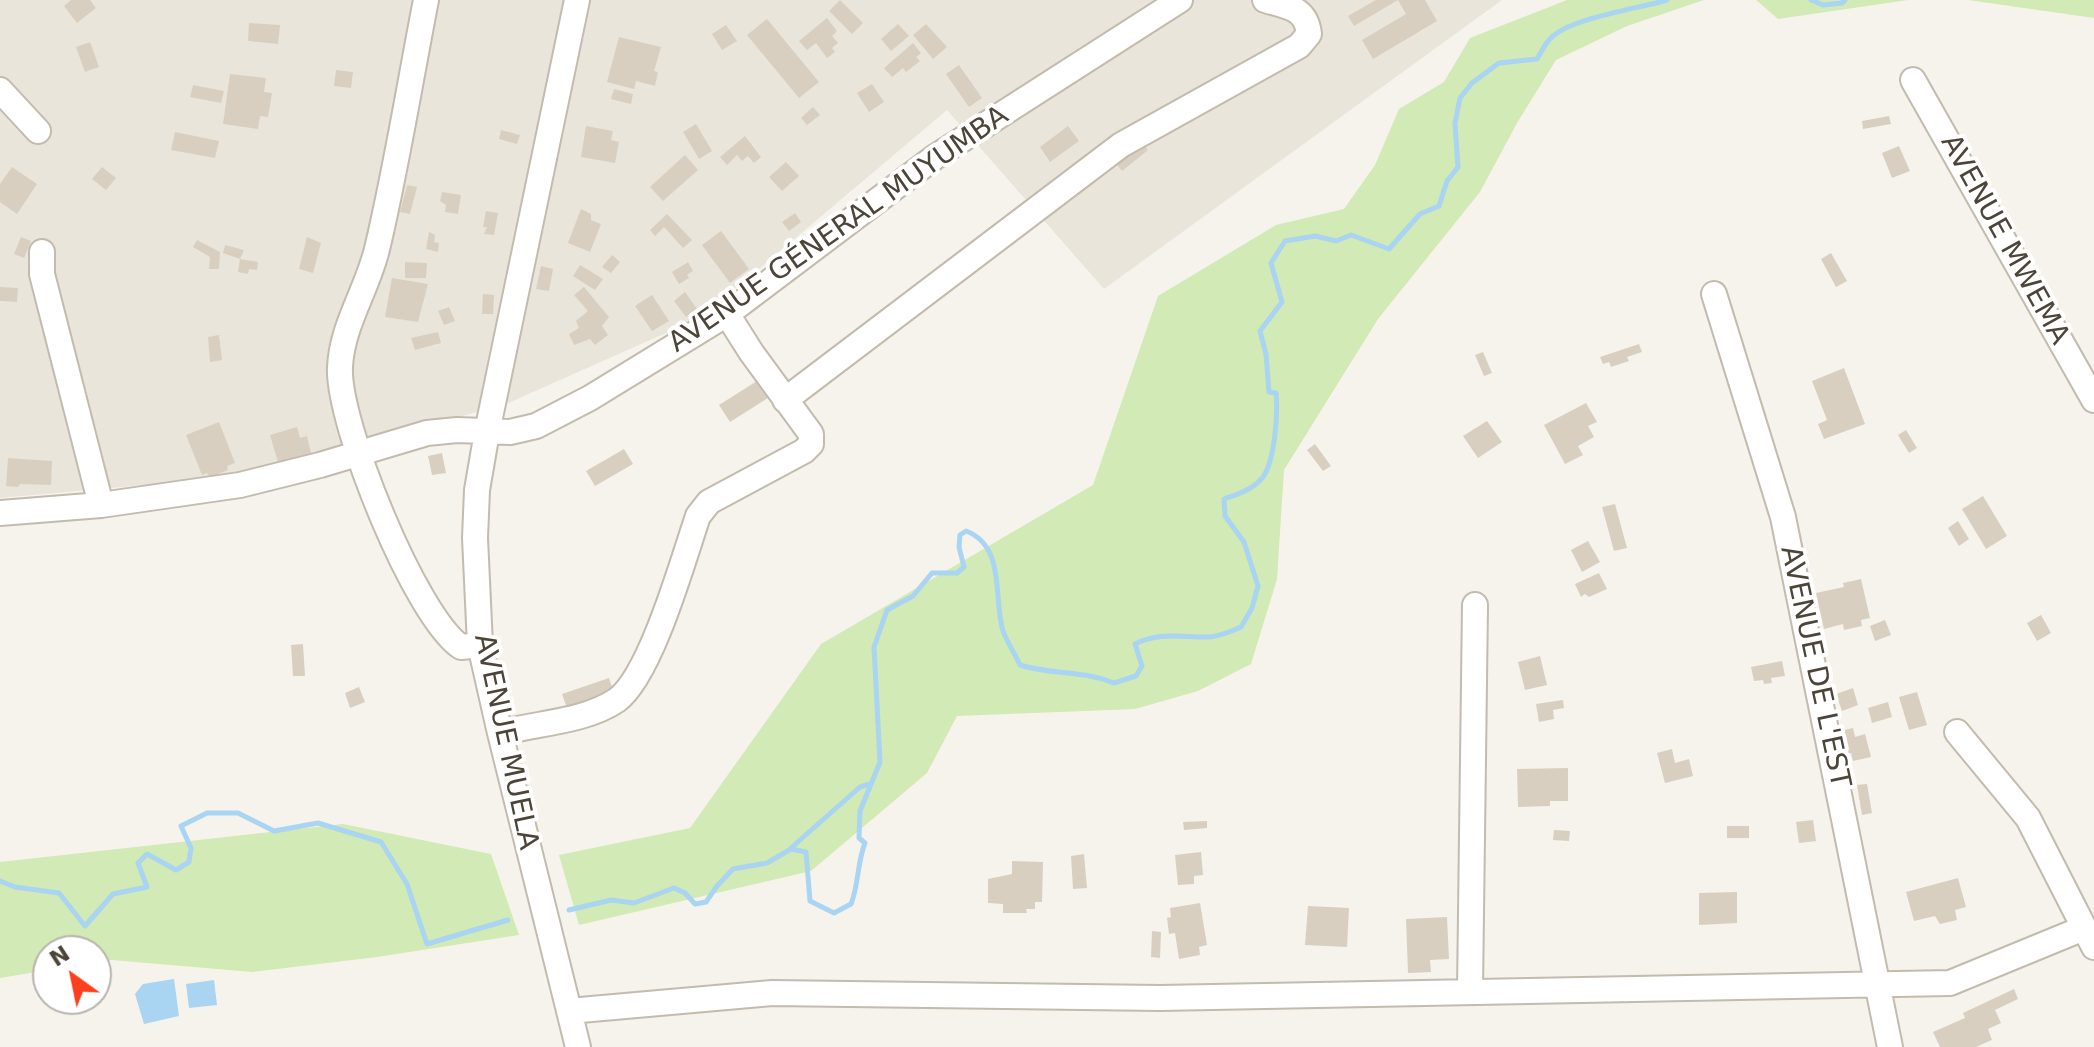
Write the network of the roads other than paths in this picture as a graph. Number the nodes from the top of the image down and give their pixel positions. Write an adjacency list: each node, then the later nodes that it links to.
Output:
1 (426, 0): 14 (street)
2 (577, 0): 13 (street, AVENUE MUELA)
3 (1180, 0): 10 (street, AVENUE GÉNERAL MUYUMBA)
4 (1265, 0): 11 (street)
5 (1913, 80): 12 (street, AVENUE MWEMA)
6 (0, 90): 7 (street)
7 (38, 131)
8 (42, 252): 15 (street)
9 (1714, 294): 22 (street, AVENUE DE L'EST)
10 (727, 314): 11 (street); 13 (street, AVENUE GÉNERAL MUYUMBA)
11 (785, 400): 20 (street)
12 (2094, 400)
13 (487, 432): 14 (street, AVENUE GÉNERAL MUYUMBA); 18 (street, AVENUE MUELA)
14 (360, 454): 15 (street, AVENUE GÉNERAL MUYUMBA); 18 (street)
15 (101, 505): 16 (street, AVENUE GÉNERAL MUYUMBA)
16 (0, 513)
17 (1475, 605): 23 (street)
18 (480, 645): 20 (street, AVENUE MUELA)
19 (1957, 732): 21 (street)
20 (500, 733): 24 (street, AVENUE MUELA)
21 (2089, 938): 22 (street)
22 (1879, 983): 23 (street); 26 (street, AVENUE DE L'EST)
23 (1470, 990): 24 (street)
24 (569, 1011): 25 (street, AVENUE MUELA)
25 (578, 1047)
26 (1890, 1047)

